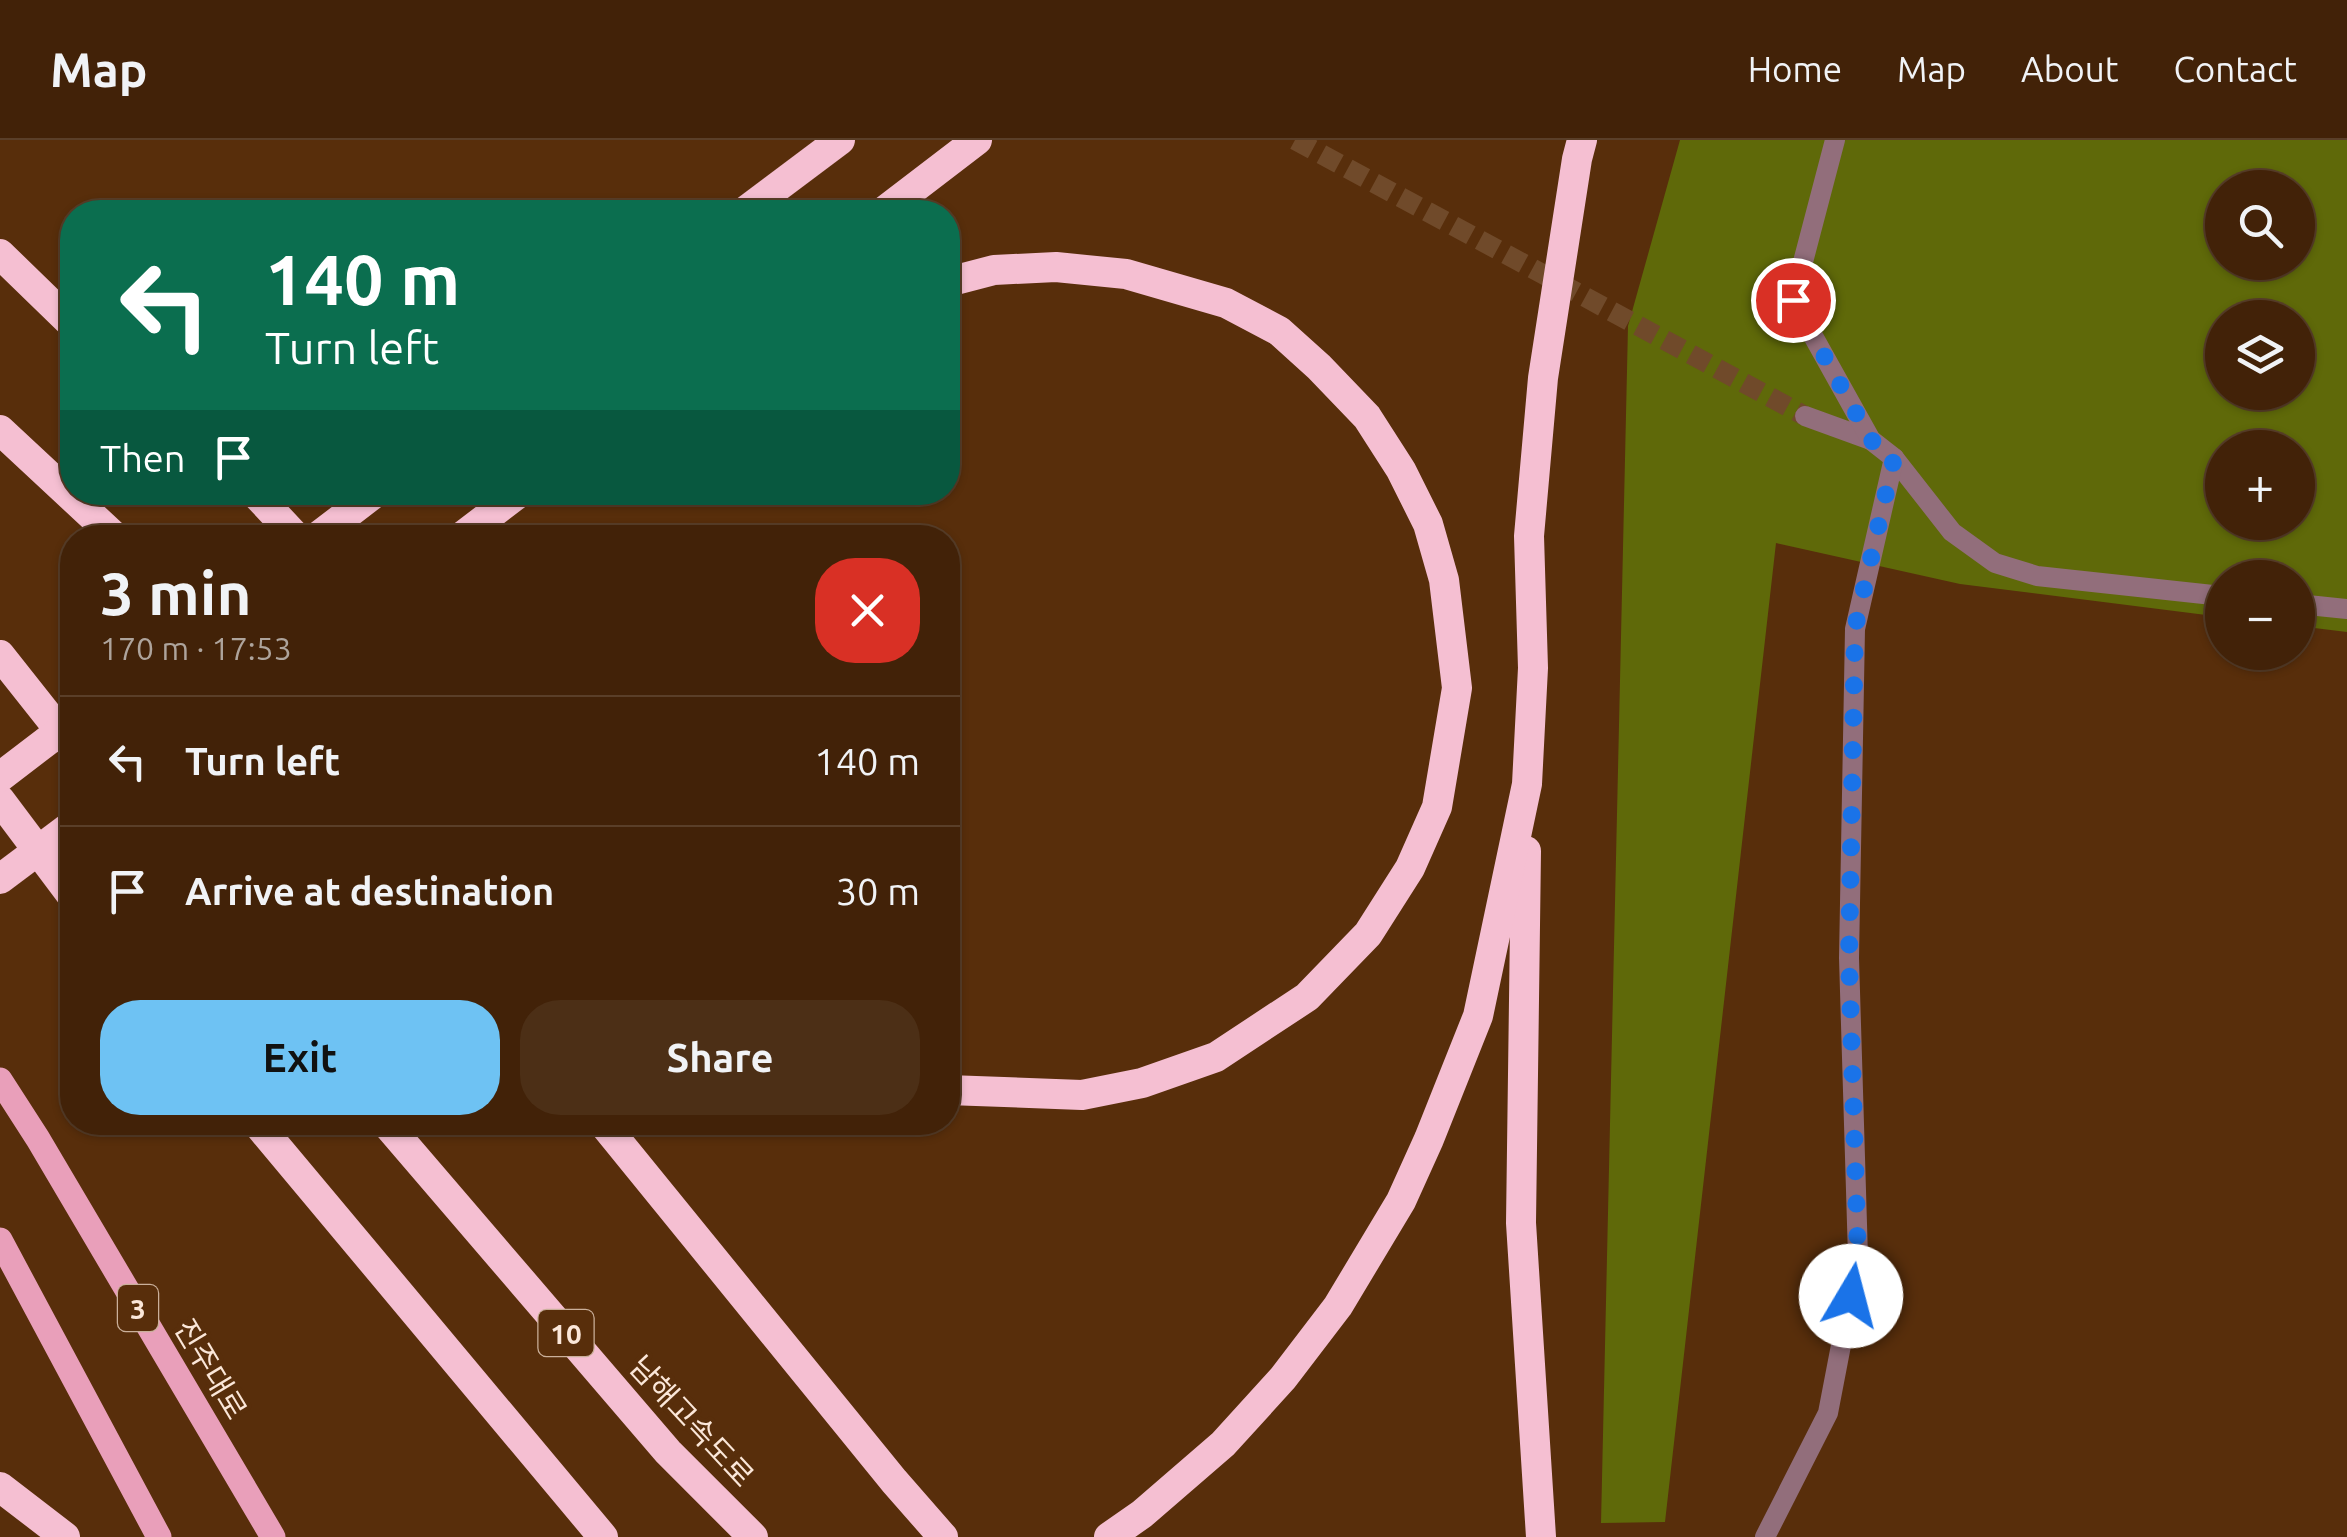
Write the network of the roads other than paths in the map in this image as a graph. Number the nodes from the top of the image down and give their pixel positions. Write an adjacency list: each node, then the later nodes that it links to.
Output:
1 (840, 140): 5 (highway)
2 (977, 140): 6 (highway)
3 (1582, 140): 30 (highway)
4 (1835, 140): 12 (street)
5 (760, 200)
6 (899, 200)
7 (0, 254): 9 (highway)
8 (960, 279): 36 (highway)
9 (60, 312)
10 (1805, 416): 12 (street)
11 (0, 430): 14 (highway)
12 (1871, 440): 13 (street)
13 (1894, 458): 23 (street); 50 (street)
14 (60, 486)
15 (81, 505): 19 (highway)
16 (266, 505): 20 (highway)
17 (359, 505): 21 (highway)
18 (503, 505): 22 (highway)
19 (102, 525)
20 (285, 525)
21 (333, 525)
22 (477, 525)
23 (2205, 594)
24 (2315, 606): 25 (street)
25 (2347, 609)
26 (0, 655): 27 (highway)
27 (60, 731)
28 (60, 731): 29 (highway, bridge)
29 (0, 776)
30 (1527, 784): 48 (highway); 49 (highway)
31 (0, 800): 34 (highway)
32 (60, 835): 33 (highway, bridge)
33 (0, 879)
34 (60, 880)
35 (0, 1080): 44 (main road, 진주대로 / 3)
36 (960, 1090)
37 (267, 1135): 45 (highway)
38 (396, 1135): 46 (highway, 남해고속도로 / 10)
39 (613, 1135): 47 (highway)
40 (0, 1240): 43 (main road)
41 (0, 1486): 42 (highway)
42 (65, 1537)
43 (159, 1537)
44 (273, 1537)
45 (602, 1537)
46 (753, 1537)
47 (944, 1537)
48 (1109, 1537)
49 (1541, 1537)
50 (1765, 1537)

